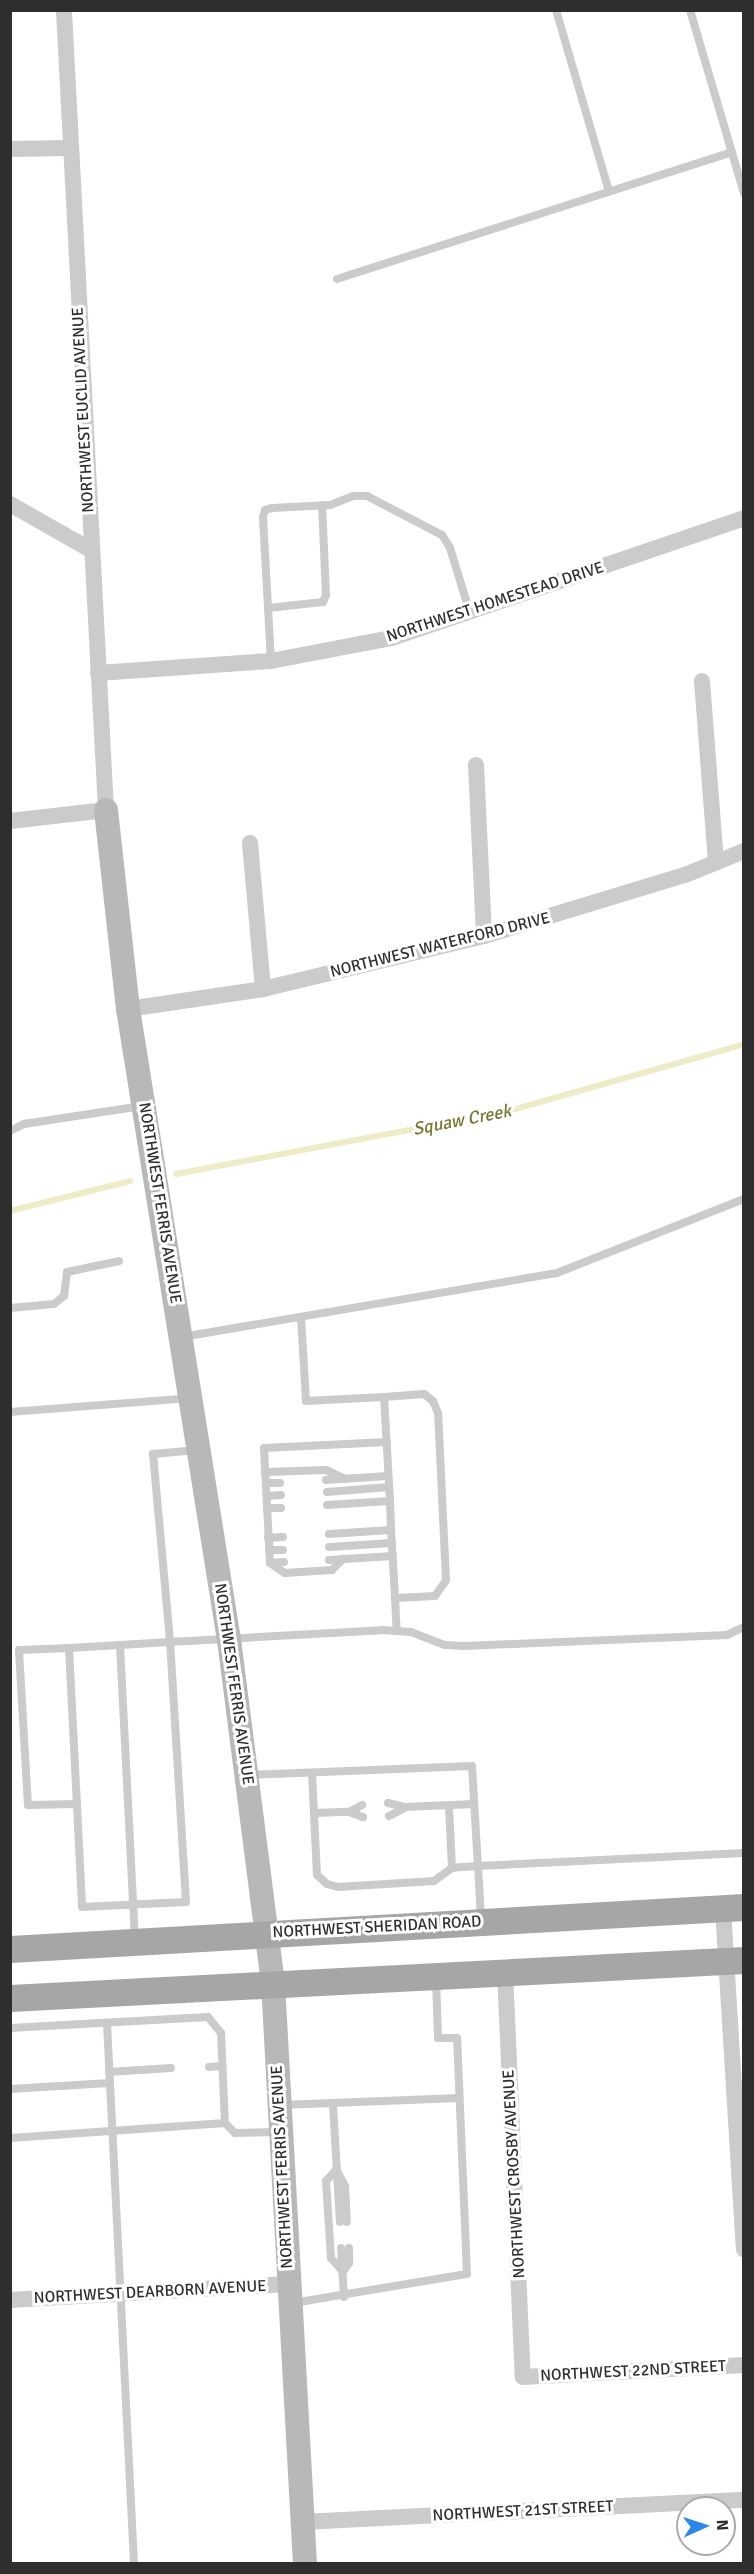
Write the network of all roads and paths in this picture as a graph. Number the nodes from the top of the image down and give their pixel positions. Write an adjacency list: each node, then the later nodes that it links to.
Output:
1 (64, 10): 4 (street, NORTHWEST EUCLID AVENUE)
2 (556, 10): 7 (lane)
3 (690, 10): 6 (lane)
4 (70, 148): 5 (street); 13 (street, NORTHWEST EUCLID AVENUE)
5 (10, 149)
6 (732, 152): 7 (lane); 8 (lane)
7 (609, 191): 9 (lane)
8 (744, 193)
9 (337, 279)
10 (10, 504): 13 (street)
11 (322, 505): 14 (lane); 14 (lane); 15 (lane)
12 (744, 518): 15 (street, NORTHWEST HOMESTEAD DRIVE)
13 (91, 550): 17 (street, NORTHWEST EUCLID AVENUE)
14 (268, 608): 16 (lane)
15 (470, 614): 16 (street, NORTHWEST HOMESTEAD DRIVE)
16 (271, 661): 17 (street, NORTHWEST HOMESTEAD DRIVE)
17 (98, 673): 20 (street, NORTHWEST EUCLID AVENUE)
18 (702, 681): 24 (street)
19 (476, 765): 25 (street)
20 (106, 810): 21 (street); 27 (street, NORTHWEST FERRIS AVENUE)
21 (10, 821)
22 (250, 843): 26 (street)
23 (744, 851): 24 (street, NORTHWEST WATERFORD DRIVE)
24 (716, 862): 25 (street, NORTHWEST WATERFORD DRIVE)
25 (484, 936): 26 (street, NORTHWEST WATERFORD DRIVE)
26 (263, 989): 27 (street, NORTHWEST WATERFORD DRIVE)
27 (128, 1010): 28 (street, NORTHWEST FERRIS AVENUE)
28 (144, 1106): 29 (lane); 34 (street, NORTHWEST FERRIS AVENUE)
29 (10, 1131)
30 (744, 1199): 33 (lane)
31 (119, 1261): 32 (lane)
32 (10, 1308)
33 (301, 1317): 34 (lane); 35 (lane)
34 (182, 1337): 36 (street, NORTHWEST FERRIS AVENUE)
35 (384, 1397): 38 (lane); 67 (lane)
36 (192, 1398): 37 (lane); 39 (street, NORTHWEST FERRIS AVENUE)
37 (10, 1412)
38 (387, 1442): 40 (lane); 41 (lane)
39 (200, 1450): 70 (street, NORTHWEST FERRIS AVENUE); 71 (lane)
40 (265, 1472): 42 (lane); 44 (lane)
41 (388, 1476): 42 (lane); 46 (lane)
42 (345, 1479): 43 (lane)
43 (326, 1480)
44 (266, 1483): 45 (lane); 49 (lane)
45 (280, 1483)
46 (389, 1487): 47 (lane); 50 (lane)
47 (327, 1492)
48 (281, 1495): 49 (lane)
49 (267, 1496): 52 (lane)
50 (390, 1501): 51 (lane); 54 (lane)
51 (327, 1505)
52 (267, 1508): 53 (lane); 57 (lane)
53 (281, 1508)
54 (392, 1530): 55 (lane); 58 (lane)
55 (328, 1534)
56 (283, 1537): 57 (lane)
57 (268, 1538): 60 (lane)
58 (392, 1543): 59 (lane); 62 (lane)
59 (329, 1547)
60 (269, 1550): 61 (lane); 66 (lane)
61 (284, 1550)
62 (393, 1556): 63 (lane); 67 (lane)
63 (343, 1559): 64 (lane); 66 (lane)
64 (329, 1560)
65 (284, 1562): 66 (lane)
66 (270, 1563)
67 (395, 1598): 69 (lane)
68 (744, 1627): 69 (lane)
69 (397, 1631): 70 (lane)
70 (230, 1640): 71 (lane); 75 (street, NORTHWEST FERRIS AVENUE)
71 (170, 1642): 72 (lane); 89 (lane)
72 (120, 1645): 73 (lane); 89 (lane)
73 (69, 1648): 77 (lane); 77 (lane)
74 (312, 1773): 75 (lane); 79 (lane); 83 (lane)
75 (247, 1775): 92 (street, NORTHWEST FERRIS AVENUE)
76 (388, 1803): 81 (lane)
77 (77, 1804): 89 (lane)
78 (362, 1804): 82 (lane)
79 (474, 1804): 80 (lane); 87 (lane)
80 (449, 1806): 81 (lane); 88 (lane)
81 (405, 1808): 84 (lane)
82 (349, 1812): 83 (lane); 85 (lane)
83 (314, 1813): 88 (lane)
84 (389, 1816)
85 (363, 1817)
86 (744, 1853): 87 (lane)
87 (478, 1866): 88 (lane); 91 (lane)
88 (452, 1868)
89 (134, 1904): 93 (lane)
90 (733, 1907): 91 (main road, NORTHWEST SHERIDAN ROAD); 95 (street)
91 (481, 1921): 92 (main road, NORTHWEST SHERIDAN ROAD)
92 (267, 1933): 93 (main road, NORTHWEST SHERIDAN ROAD); 98 (street, NORTHWEST FERRIS AVENUE)
93 (135, 1941): 94 (main road, NORTHWEST SHERIDAN ROAD)
94 (10, 1949)
95 (735, 1960): 96 (main road); 118 (street)
96 (505, 1971): 97 (main road); 125 (street, NORTHWEST CROSBY AVENUE)
97 (436, 1974): 98 (main road); 108 (lane)
98 (273, 1983): 99 (main road); 109 (street, NORTHWEST FERRIS AVENUE)
99 (10, 1998)
100 (107, 2023): 101 (lane); 102 (lane); 105 (lane)
101 (10, 2028)
102 (222, 2066): 103 (lane); 111 (lane)
103 (209, 2067)
104 (171, 2068): 105 (lane)
105 (109, 2072): 106 (lane)
106 (110, 2083): 107 (lane); 112 (lane)
107 (10, 2089)
108 (459, 2098): 110 (lane); 122 (lane)
109 (279, 2105): 110 (lane); 113 (street, NORTHWEST FERRIS AVENUE)
110 (333, 2105): 115 (lane)
111 (225, 2123): 112 (lane); 113 (lane)
112 (112, 2130): 114 (lane); 120 (lane)
113 (280, 2132): 121 (street, NORTHWEST FERRIS AVENUE)
114 (10, 2138)
115 (336, 2170): 116 (lane); 119 (lane)
116 (344, 2222)
117 (345, 2248): 119 (lane)
118 (744, 2249)
119 (343, 2272): 122 (lane)
120 (120, 2294): 121 (street, NORTHWEST DEARBORN AVENUE); 123 (street, NORTHWEST DEARBORN AVENUE); 128 (lane)
121 (289, 2294): 122 (lane); 127 (street, NORTHWEST FERRIS AVENUE)
122 (344, 2297)
123 (10, 2300)
124 (744, 2365): 125 (street, NORTHWEST 22ND STREET)
125 (523, 2377)
126 (744, 2500): 127 (street, NORTHWEST 21ST STREET)
127 (303, 2522): 129 (street, NORTHWEST FERRIS AVENUE)
128 (134, 2564)
129 (305, 2564)

